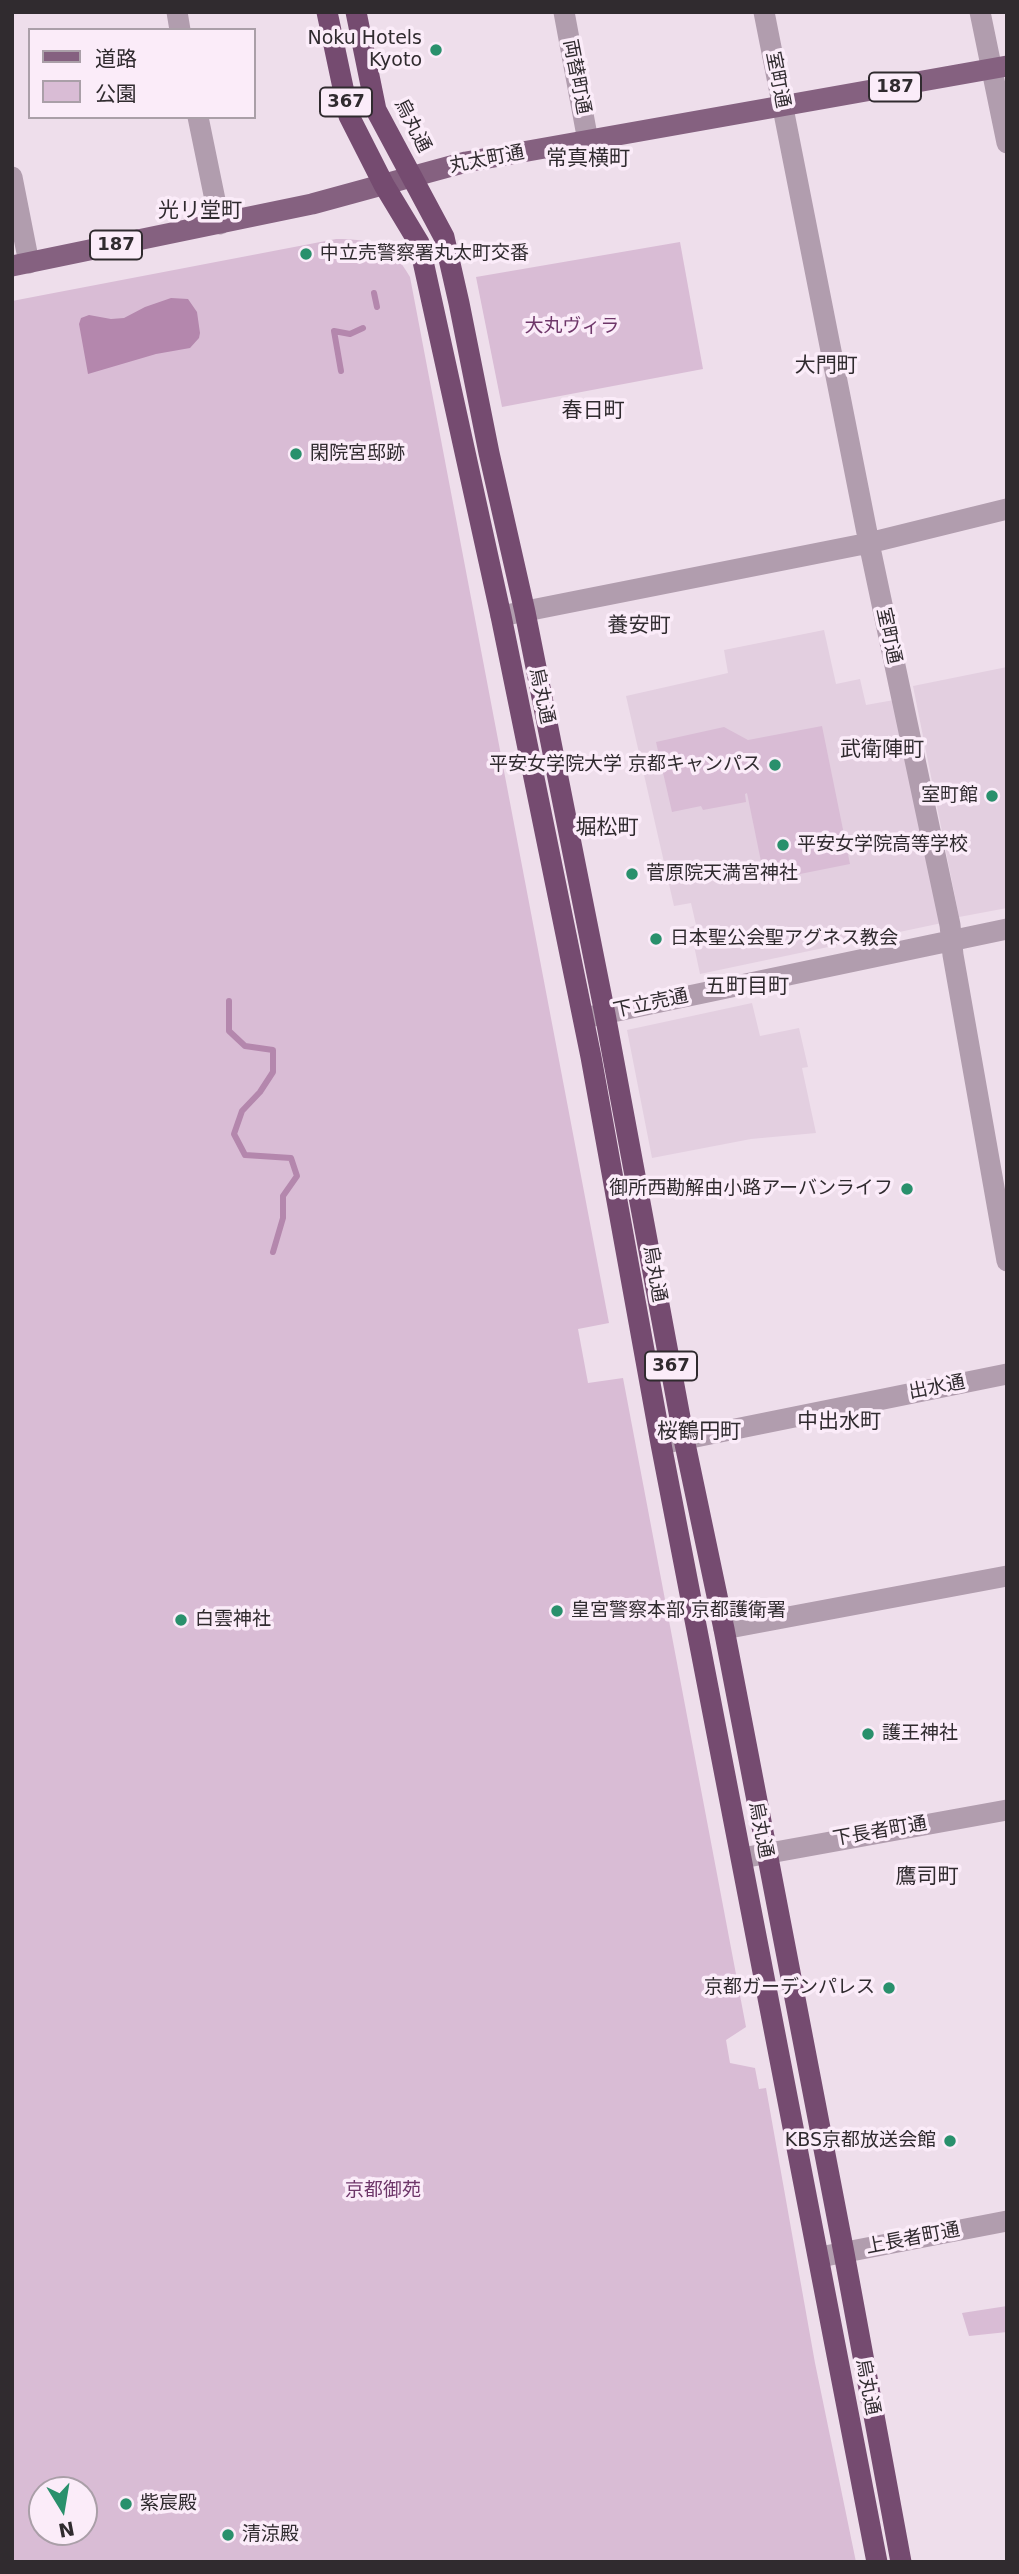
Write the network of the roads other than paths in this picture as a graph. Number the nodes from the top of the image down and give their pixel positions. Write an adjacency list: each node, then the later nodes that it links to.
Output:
1 (327, 12): 13 (highway, 烏丸通 / 367)
2 (356, 12): 12 (highway, 烏丸通 / 367)
3 (564, 12): 9 (street, 両替町通)
4 (764, 12): 7 (street, 室町通)
5 (980, 12): 6 (street)
6 (999, 68): 7 (main road, 丸太町通 / 187); 10 (street)
7 (782, 108): 9 (main road, 丸太町通 / 187); 17 (street, 室町通)
8 (198, 119): 14 (street)
9 (588, 141): 12 (main road, 丸太町通 / 187)
10 (1007, 143)
11 (12, 177): 15 (street)
12 (414, 177): 13 (main road, 丸太町通 / 187); 18 (highway, 烏丸通 / 367)
13 (384, 186): 14 (main road, 丸太町通 / 187); 19 (highway, 烏丸通 / 367)
14 (220, 224): 15 (main road, 丸太町通 / 187)
15 (20, 264)
16 (1007, 509): 17 (street)
17 (869, 543): 18 (street); 21 (street, 室町通)
18 (524, 612): 19 (street); 22 (highway, 烏丸通 / 367)
19 (501, 616): 23 (highway, 烏丸通 / 367)
20 (1007, 929): 21 (street, 下立売通)
21 (952, 941): 22 (street, 下立売通); 24 (street, 室町通)
22 (605, 1014): 23 (street, 下立売通); 26 (highway, 烏丸通 / 367)
23 (584, 1018): 27 (highway, 烏丸通 / 367)
24 (1007, 1261)
25 (1007, 1374): 26 (street, 出水通)
26 (684, 1439): 27 (street, 出水通); 29 (highway, 烏丸通 / 367)
27 (661, 1444): 31 (highway, 烏丸通 / 367)
28 (1007, 1576): 29 (street)
29 (724, 1629): 31 (highway, 烏丸通 / 367)
30 (1007, 1810): 31 (street, 下長者町通)
31 (754, 1855): 33 (highway, 烏丸通 / 367); 34 (highway, 烏丸通 / 367)
32 (1007, 2221): 33 (street, 上長者町通)
33 (844, 2253): 34 (street, 上長者町通); 36 (highway, 烏丸通 / 367)
34 (820, 2258): 35 (highway, 烏丸通 / 367)
35 (877, 2562)
36 (901, 2562)

